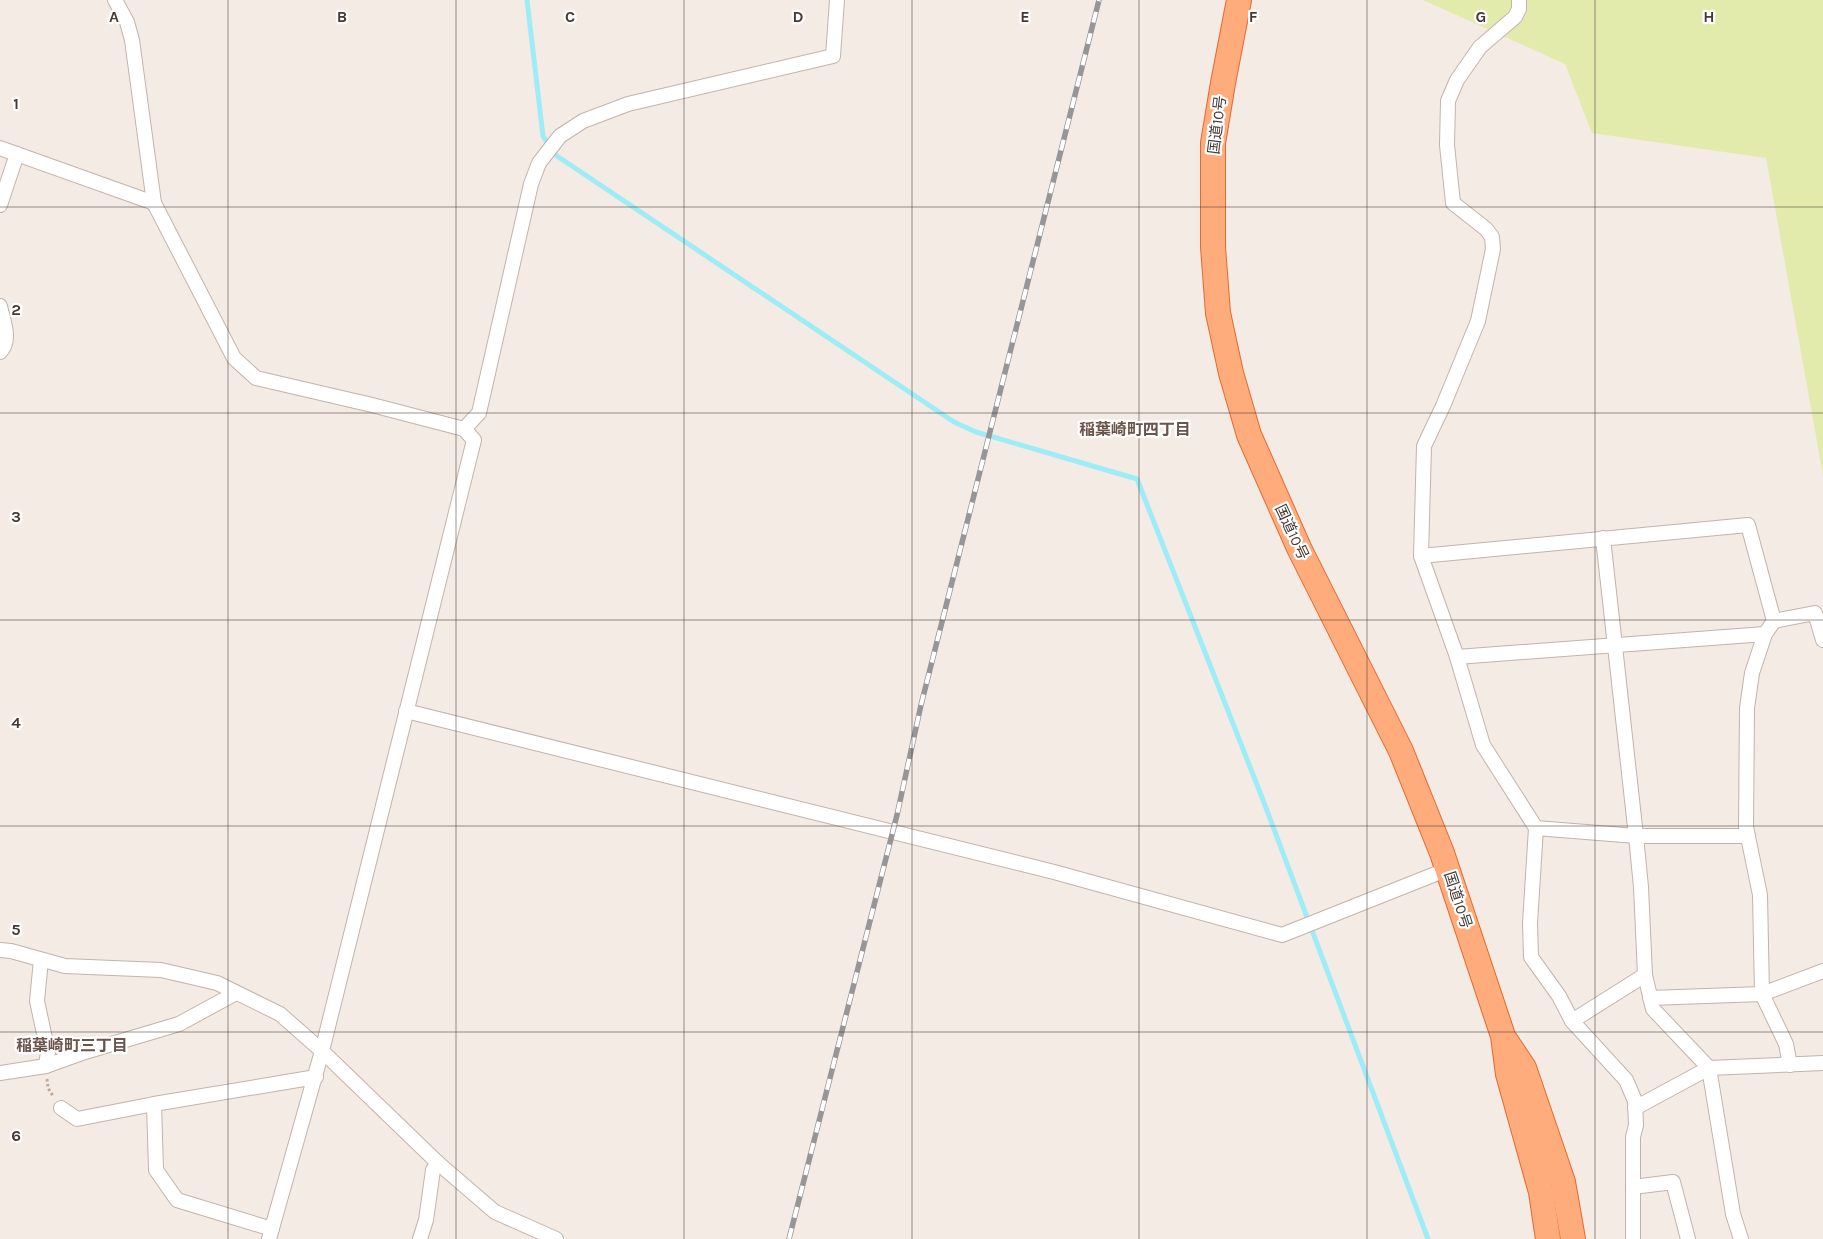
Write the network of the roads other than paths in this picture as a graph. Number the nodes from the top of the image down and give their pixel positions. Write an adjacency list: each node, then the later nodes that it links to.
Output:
1 (116, 0): 7 (street)
2 (837, 0): 11 (street)
3 (1239, 0): 23 (highway, 国道10号)
4 (1519, 0): 13 (street)
5 (0, 148): 6 (street)
6 (17, 154): 7 (street); 8 (street)
7 (154, 203): 11 (street)
8 (0, 205)
9 (0, 306): 10 (street)
10 (0, 352)
11 (464, 429): 19 (street)
12 (1603, 538): 13 (street); 14 (street); 17 (street)
13 (1421, 556): 18 (street)
14 (1774, 621): 15 (street); 16 (street)
15 (1765, 634): 17 (street); 22 (street)
16 (1823, 640)
17 (1615, 645): 18 (street); 21 (street)
18 (1457, 657): 20 (street)
19 (406, 712): 23 (street); 33 (street)
20 (1536, 828): 21 (street); 31 (street)
21 (1636, 836): 22 (street); 27 (street)
22 (1748, 836): 29 (street)
23 (1448, 869): 32 (highway, 国道10号)
24 (0, 950): 25 (street)
25 (41, 960): 28 (street); 36 (street)
26 (1823, 971): 29 (street)
27 (1645, 975): 30 (street); 31 (street)
28 (236, 993): 33 (street); 36 (street)
29 (1762, 994): 30 (street); 35 (street)
30 (1650, 998): 37 (street)
31 (1572, 1021): 42 (street)
32 (1503, 1036): 48 (highway, 国道10号); 49 (highway, 国道10号)
33 (322, 1051): 39 (street); 43 (street)
34 (1823, 1063): 35 (street)
35 (1790, 1065): 37 (street)
36 (46, 1066): 38 (street)
37 (1709, 1068): 42 (street); 52 (street)
38 (0, 1073)
39 (316, 1077): 40 (street); 45 (street)
40 (154, 1104): 41 (street); 45 (street)
41 (61, 1108)
42 (1635, 1108): 44 (street)
43 (438, 1163): 46 (street); 47 (street)
44 (1634, 1187): 50 (street); 51 (street)
45 (271, 1234)
46 (420, 1239)
47 (556, 1239)
48 (1548, 1239)
49 (1573, 1239)
50 (1634, 1239)
51 (1688, 1239)
52 (1741, 1239)

